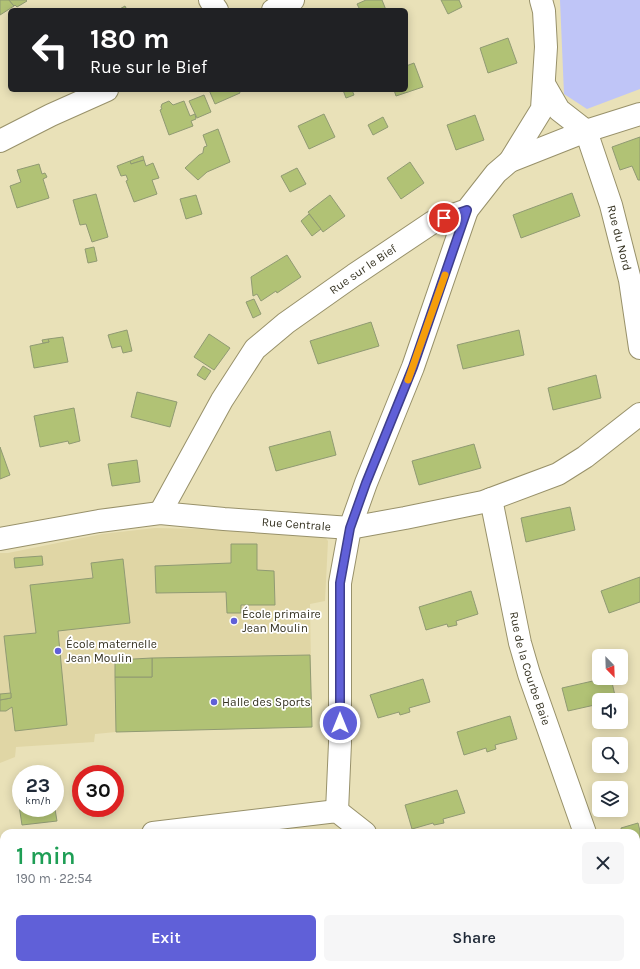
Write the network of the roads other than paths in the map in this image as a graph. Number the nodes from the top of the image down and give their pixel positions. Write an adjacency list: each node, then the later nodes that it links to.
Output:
1 (293, 0): 3 (street)
2 (541, 0): 4 (street)
3 (277, 8)
4 (544, 84): 7 (street); 9 (street)
5 (103, 92): 8 (street)
6 (640, 114): 7 (street)
7 (586, 131): 9 (street); 11 (street, Rue du Nord)
8 (0, 141)
9 (510, 161): 10 (street)
10 (467, 210): 14 (street, Rue sur le Bief); 15 (street)
11 (640, 348)
12 (640, 414): 13 (street, Rue Centrale)
13 (491, 499): 15 (street, Rue Centrale); 20 (street, Rue de la Courbe Baie)
14 (160, 513): 15 (street, Rue Centrale); 16 (street, Rue Centrale)
15 (350, 528): 17 (street)
16 (0, 539)
17 (337, 811): 18 (street); 19 (street)
18 (186, 829)
19 (360, 829)
20 (584, 829)

